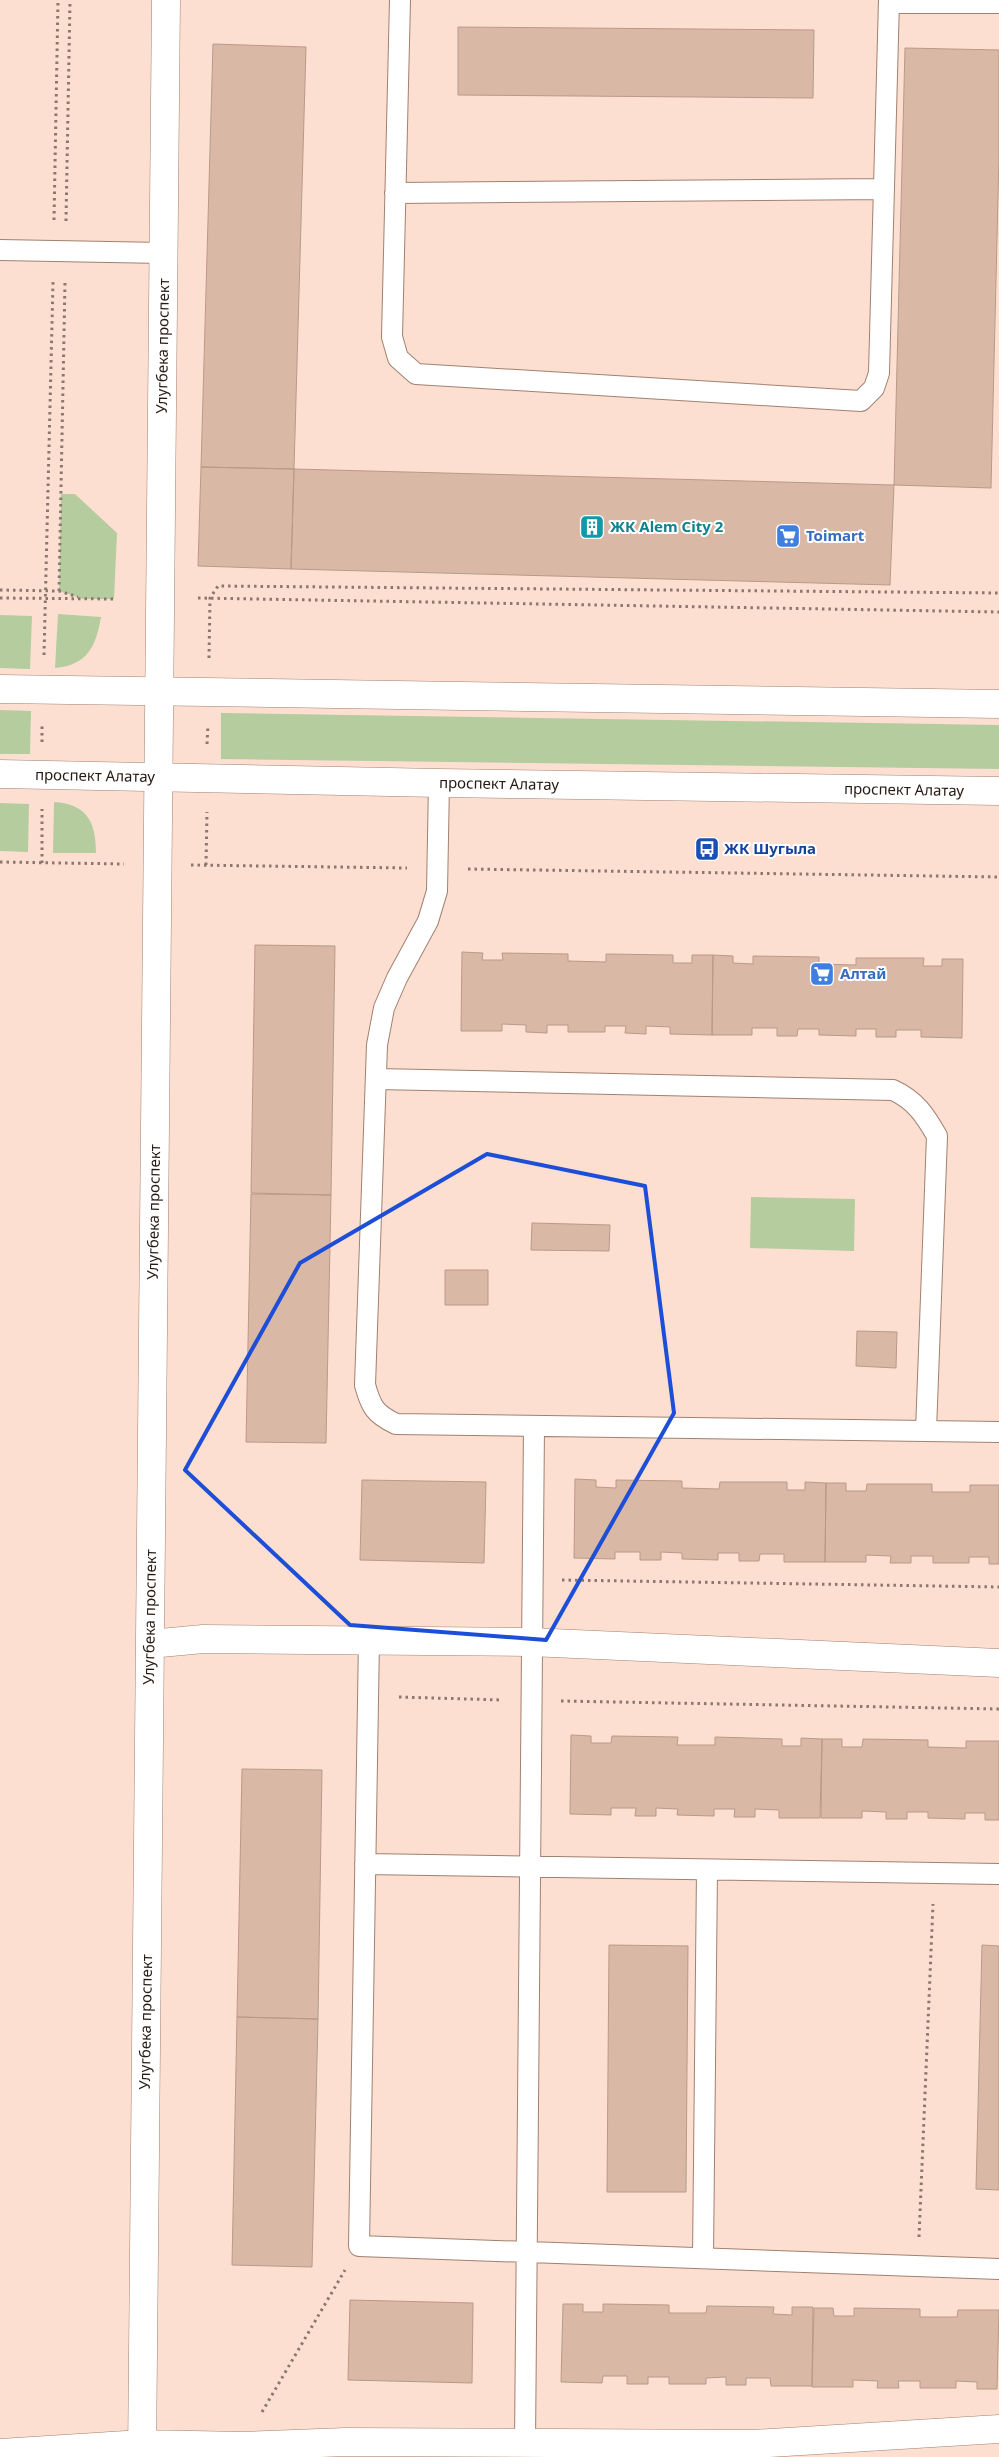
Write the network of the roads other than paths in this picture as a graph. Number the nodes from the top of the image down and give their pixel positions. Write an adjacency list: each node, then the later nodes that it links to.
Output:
1 (166, 0): 8 (street, Улугбека проспект)
2 (400, 0): 6 (lane)
3 (889, 1): 4 (lane); 5 (lane)
4 (999, 3)
5 (883, 189): 6 (lane); 6 (lane)
6 (395, 193)
7 (0, 250): 8 (lane)
8 (164, 253): 10 (street, Улугбека проспект)
9 (0, 689): 10 (street)
10 (159, 692): 11 (street); 13 (street, Улугбека проспект)
11 (999, 704)
12 (0, 774): 13 (street, проспект Алатау)
13 (158, 777): 14 (street, проспект Алатау); 22 (street, Улугбека проспект)
14 (439, 783): 15 (street, проспект Алатау); 16 (lane)
15 (999, 791)
16 (376, 1078): 17 (lane); 18 (lane)
17 (534, 1426): 18 (lane); 21 (lane)
18 (926, 1431): 19 (lane)
19 (999, 1432)
20 (369, 1640): 21 (street); 22 (street); 24 (lane)
21 (530, 1642): 23 (street); 25 (lane)
22 (150, 1644): 33 (street, Улугбека проспект)
23 (999, 1663)
24 (365, 1864): 25 (lane); 28 (lane)
25 (530, 1867): 26 (lane); 28 (lane)
26 (707, 1870): 27 (lane); 29 (lane)
27 (999, 1874)
28 (527, 2252): 29 (lane); 32 (lane)
29 (703, 2258): 30 (lane)
30 (999, 2269)
31 (999, 2428): 32 (street)
32 (525, 2443): 33 (street)
33 (142, 2451): 34 (street)
34 (0, 2453)

